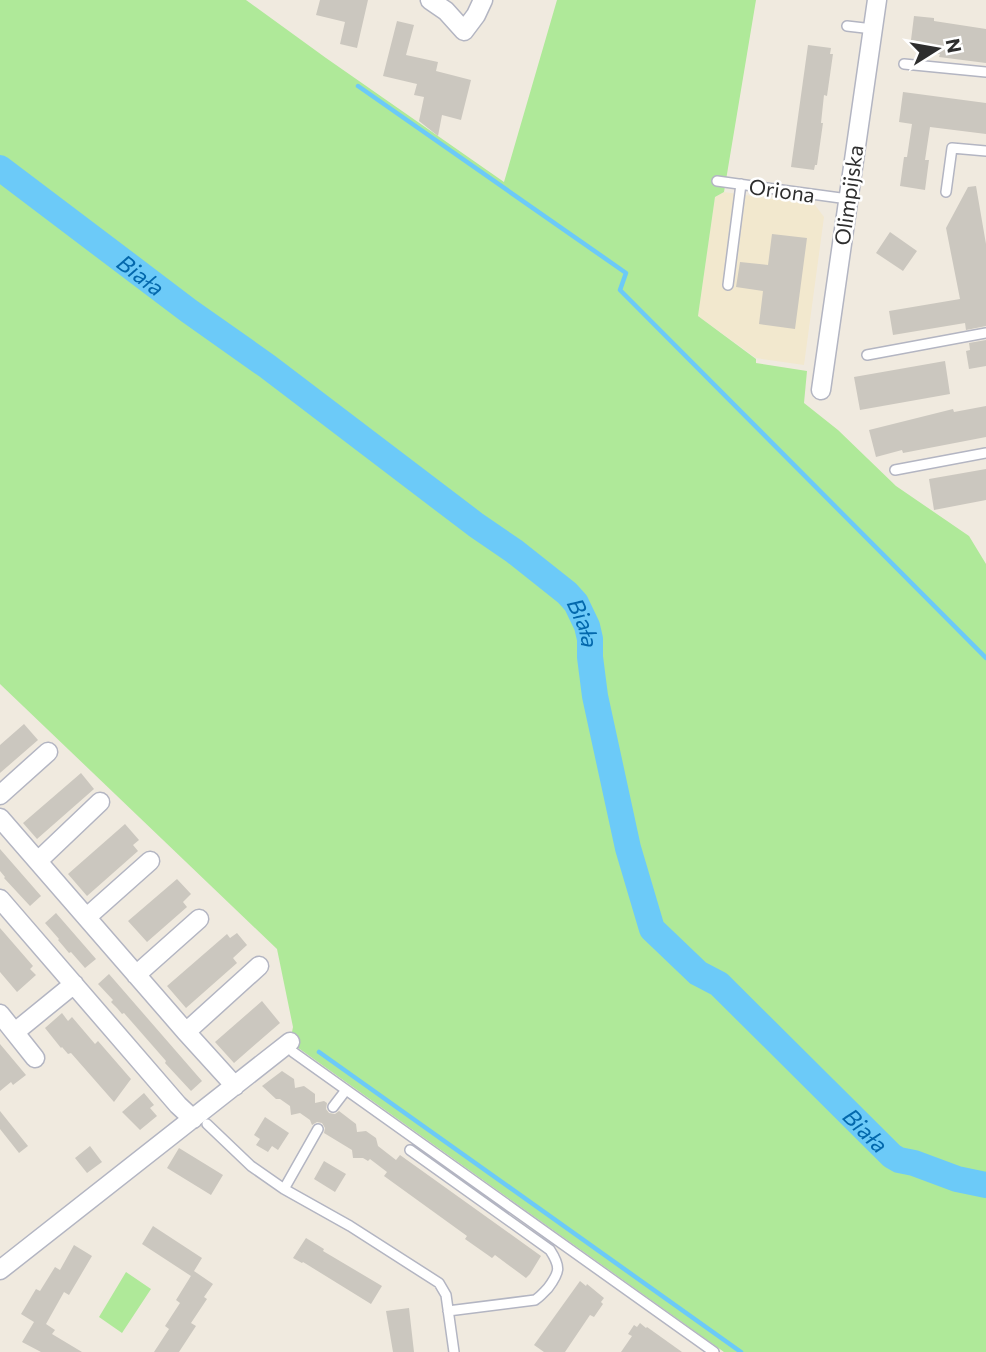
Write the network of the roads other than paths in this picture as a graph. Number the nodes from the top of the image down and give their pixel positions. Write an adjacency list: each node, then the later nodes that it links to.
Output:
1 (430, 0): 2 (street)
2 (483, 0)
3 (877, 0): 5 (street, Olimpijska)
4 (847, 26): 5 (lane)
5 (873, 29): 12 (street, Olimpijska)
6 (904, 64): 7 (lane)
7 (986, 72)
8 (986, 151): 11 (lane)
9 (717, 181): 10 (lane, Oriona)
10 (741, 184): 12 (lane, Oriona); 13 (lane)
11 (946, 192)
12 (848, 199): 16 (street, Olimpijska)
13 (728, 285)
14 (986, 333): 15 (lane)
15 (867, 355)
16 (821, 390)
17 (986, 453): 18 (lane)
18 (895, 470)
19 (48, 752): 20 (street)
20 (0, 795)
21 (100, 802): 23 (street)
22 (0, 818): 23 (street)
23 (38, 861): 26 (street)
24 (150, 861): 26 (street)
25 (0, 900): 30 (street)
26 (87, 917): 29 (street)
27 (199, 919): 29 (street)
28 (259, 966): 33 (street)
29 (136, 975): 33 (street)
30 (74, 984): 32 (street); 39 (street)
31 (0, 1014): 32 (street)
32 (15, 1032): 35 (street)
33 (186, 1032): 36 (street)
34 (291, 1047): 36 (street); 37 (lane)
35 (35, 1058)
36 (235, 1086): 39 (street)
37 (346, 1090): 38 (lane); 46 (lane)
38 (333, 1107)
39 (200, 1121): 42 (lane); 43 (street)
40 (318, 1129): 42 (lane)
41 (410, 1150): 44 (lane)
42 (284, 1189): 44 (lane)
43 (0, 1270)
44 (448, 1311): 45 (lane)
45 (454, 1352)
46 (714, 1352)

